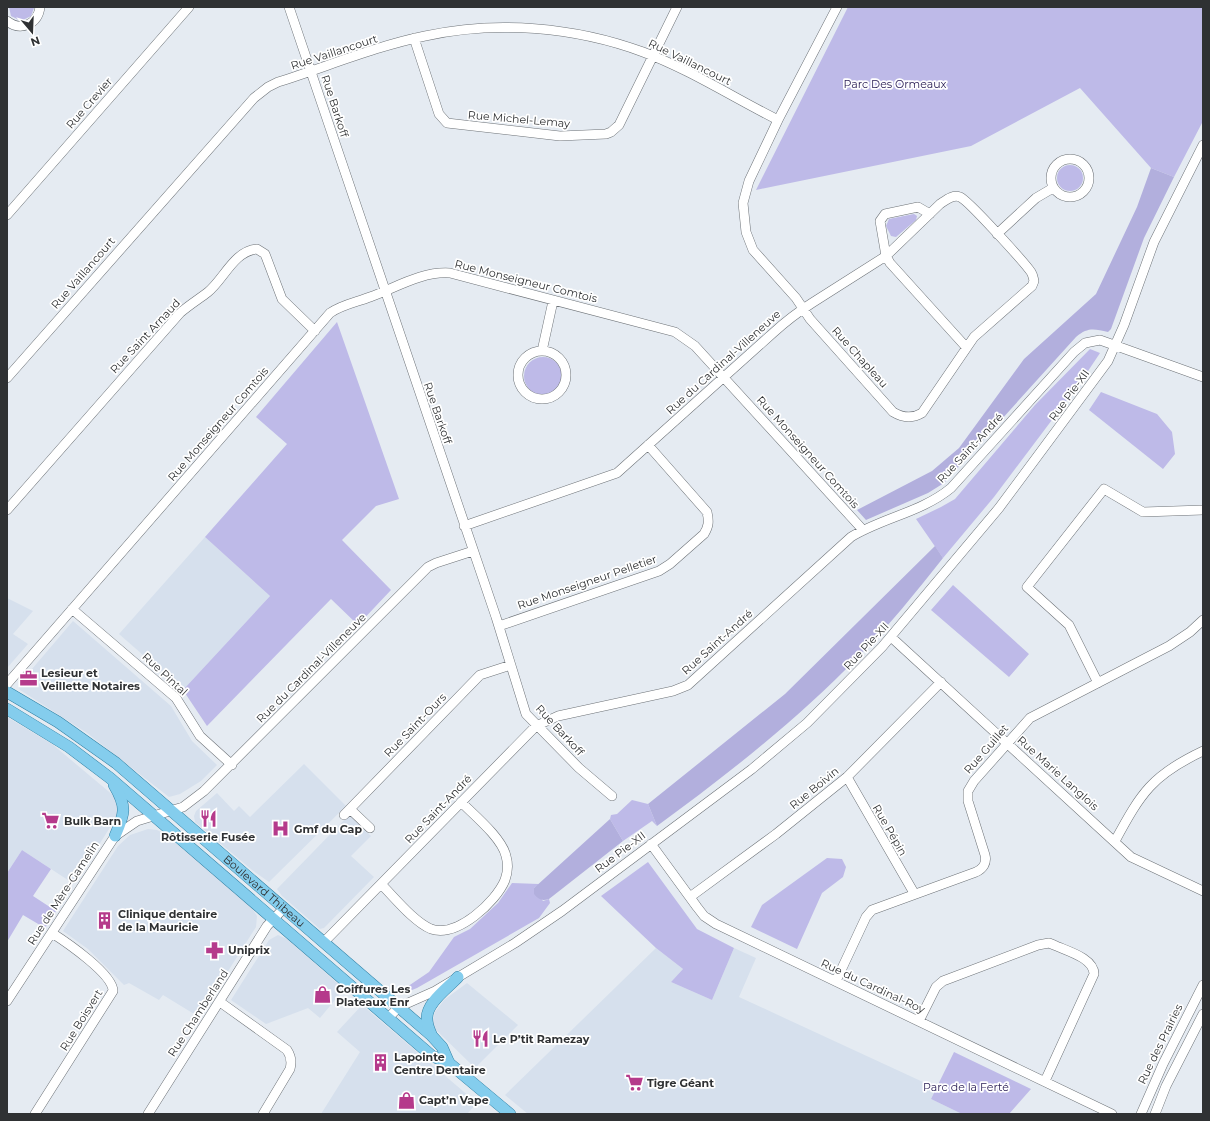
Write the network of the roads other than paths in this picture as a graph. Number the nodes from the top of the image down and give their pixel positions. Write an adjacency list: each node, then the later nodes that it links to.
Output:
1 (40, 7): 6 (street)
2 (189, 7): 14 (street, Rue Crevier)
3 (289, 7): 9 (street, Rue Barkoff)
4 (677, 7): 8 (street, Rue Michel-Lemay)
5 (837, 7): 10 (street, Rue Chapleau)
6 (7, 21)
7 (414, 38): 8 (street, Rue Vaillancourt); 8 (street, Rue Michel-Lemay); 9 (street, Rue Vaillancourt)
8 (654, 57): 10 (street, Rue Vaillancourt)
9 (311, 71): 17 (street, Rue Barkoff); 25 (street, Rue Vaillancourt)
10 (778, 120): 19 (street, Rue Chapleau)
11 (1203, 145): 21 (street, Rue Pie-XII)
12 (1053, 188): 12 (street); 15 (street)
13 (930, 214): 15 (street, Rue Chapleau); 16 (street, Rue Chapleau); 16 (street)
14 (7, 215)
15 (997, 234): 22 (street, Rue Chapleau)
16 (886, 256): 19 (street, Rue du Cardinal-Villeneuve); 22 (street)
17 (384, 291): 18 (street, Rue Monseigneur Comtois); 20 (street, Rue Monseigneur Comtois); 30 (street, Rue Barkoff)
18 (553, 301): 23 (street); 24 (street, Rue Monseigneur Comtois)
19 (803, 309): 22 (street, Rue Chapleau); 24 (street, Rue du Cardinal-Villeneuve)
20 (316, 331): 28 (street, Rue Saint Arnaud); 33 (street, Rue Monseigneur Comtois)
21 (1115, 346): 26 (street, Rue Saint-André); 31 (street, Rue Saint-André); 36 (street, Rue Pie-XII)
22 (966, 347)
23 (542, 351): 23 (street)
24 (724, 377): 27 (street, Rue du Cardinal-Villeneuve); 31 (street, Rue Monseigneur Comtois)
25 (7, 378)
26 (1203, 378)
27 (648, 445): 30 (street, Rue du Cardinal-Villeneuve); 35 (street, Rue Monseigneur Pelletier)
28 (7, 510)
29 (1203, 510): 39 (street)
30 (464, 526): 32 (street, Rue Barkoff)
31 (863, 530): 43 (street, Rue Saint-André)
32 (473, 550): 35 (street, Rue Barkoff); 46 (street, Rue du Cardinal-Villeneuve)
33 (72, 609): 40 (street, Rue Monseigneur Comtois); 46 (street, Rue Pintal)
34 (1203, 620): 39 (street, Rue Guillet)
35 (499, 626): 37 (street, Rue Barkoff)
36 (891, 637): 38 (street, Rue Marie Langlois); 56 (street, Rue Pie-XII)
37 (511, 665): 43 (street, Rue Barkoff); 53 (street, Rue Saint-Ours)
38 (940, 682): 44 (street, Rue Marie Langlois); 47 (street, Rue Boivin)
39 (1098, 683): 44 (street, Rue Guillet)
40 (7, 684)
41 (7, 692): 51 (main road, Boulevard Thibeau)
42 (7, 709): 48 (main road, Boulevard Thibeau)
43 (536, 726): 49 (street, Rue Barkoff); 50 (street, Rue Saint-André)
44 (1007, 743): 55 (street, Rue Marie Langlois); 59 (street, Rue Guillet)
45 (1203, 751): 55 (street)
46 (232, 766): 51 (street, Rue du Cardinal-Villeneuve)
47 (847, 777): 59 (street, Rue Pépin); 60 (street, Rue Boivin)
48 (110, 778): 52 (main road, Boulevard Thibeau); 54 (main road)
49 (612, 796)
50 (461, 802): 57 (street, Rue Saint-André); 57 (street)
51 (171, 811): 52 (street, Rue du Cardinal-Villeneuve); 61 (main road, Boulevard Thibeau)
52 (154, 816): 54 (street, Rue de Mère-Gamelin); 62 (main road, Boulevard Thibeau)
53 (370, 828)
54 (115, 836): 63 (street, Rue de Mère-Gamelin)
55 (1115, 841): 58 (street, Rue Marie Langlois)
56 (651, 844): 60 (street, Rue du Cardinal-Roy); 65 (street, Rue Pie-XII)
57 (381, 884): 64 (street, Rue Saint-André)
58 (1203, 891)
59 (914, 893): 66 (street, Rue Guillet)
60 (690, 897): 66 (street, Rue du Cardinal-Roy)
61 (284, 908): 62 (street, Rue Chamberland); 64 (main road, Boulevard Thibeau)
62 (274, 918): 70 (street, Rue Chamberland); 73 (main road, Boulevard Thibeau)
63 (52, 934): 69 (street, Rue de Mère-Gamelin); 78 (street, Rue Boisvert)
64 (324, 942): 71 (main road, Boulevard Thibeau)
65 (458, 977): 71 (street, Rue Pie-XII); 75 (main road)
66 (836, 982): 74 (street, Rue du Cardinal-Roy)
67 (1203, 985): 68 (street, Rue des Prairies)
68 (1200, 999): 83 (street, Rue des Prairies)
69 (7, 1001)
70 (220, 1002): 79 (street, Rue Chamberland); 80 (street)
71 (398, 1007): 73 (street, Rue Pie-XII); 75 (main road, Boulevard Thibeau)
72 (1203, 1014): 84 (street)
73 (388, 1018): 76 (main road, Boulevard Thibeau)
74 (919, 1021): 77 (street, Rue du Cardinal-Roy); 77 (street)
75 (431, 1035): 76 (main road, Boulevard Thibeau)
76 (449, 1063): 81 (main road, Boulevard Thibeau)
77 (1045, 1081): 82 (street, Rue du Cardinal-Roy)
78 (35, 1114)
79 (148, 1114)
80 (263, 1114)
81 (510, 1114)
82 (1112, 1114)
83 (1141, 1114)
84 (1155, 1114)

